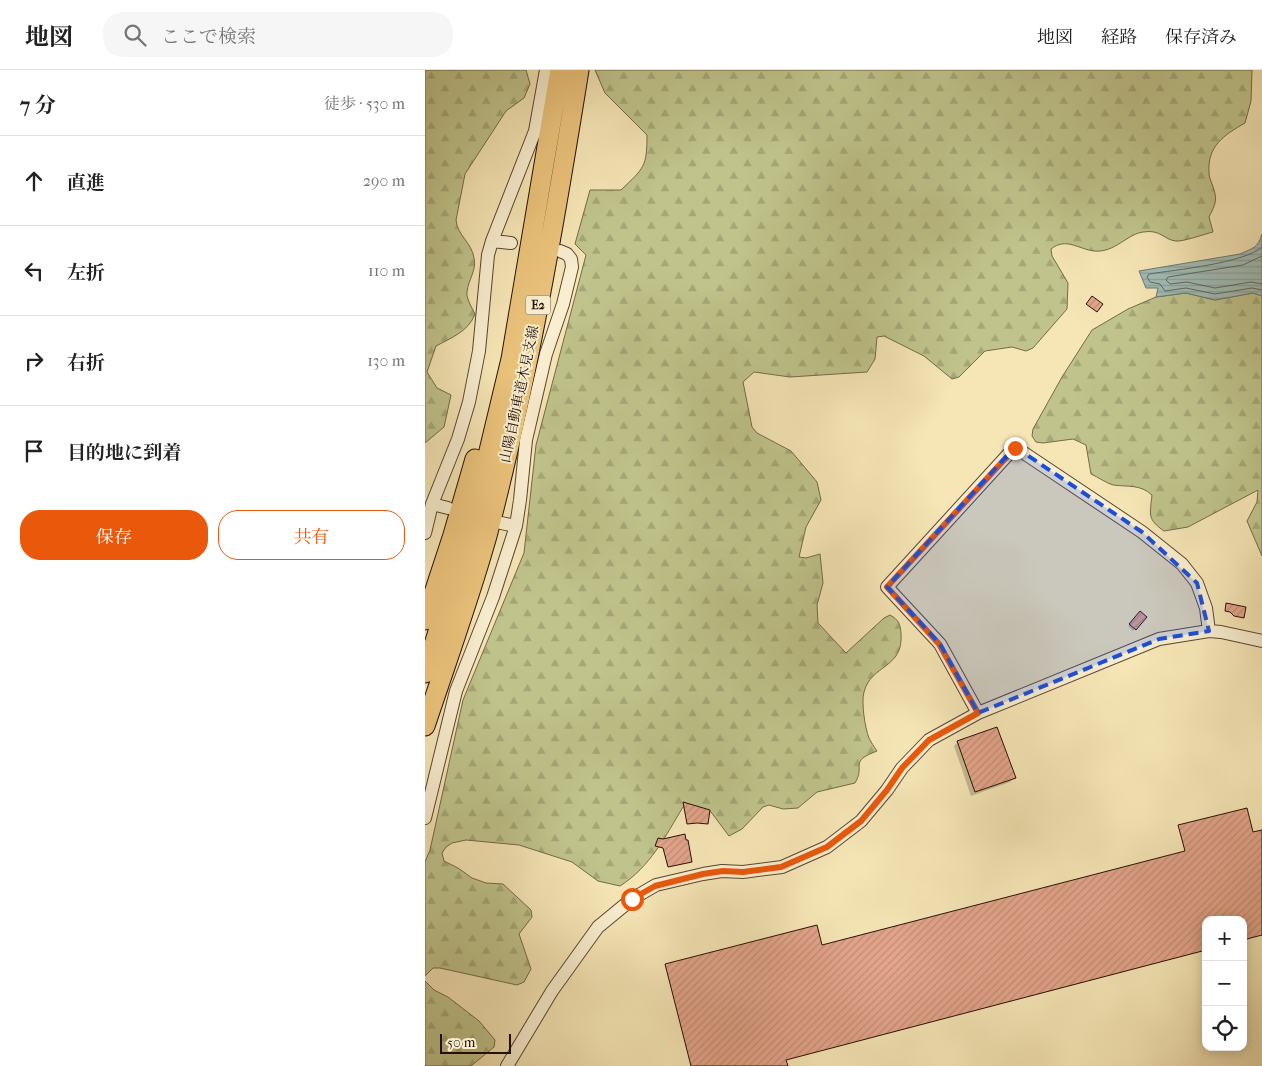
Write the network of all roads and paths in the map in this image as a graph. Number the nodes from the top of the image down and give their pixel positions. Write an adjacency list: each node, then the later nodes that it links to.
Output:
1 (546, 70): 4 (street)
2 (560, 70): 7 (highway, E2)
3 (579, 70): 16 (highway, 山陽自動車道木見支線 / E2)
4 (492, 241): 5 (street); 8 (street)
5 (511, 244)
6 (560, 251): 11 (street)
7 (523, 292): 13 (highway, E2); 17 (highway)
8 (432, 504): 9 (street); 12 (street)
9 (447, 508)
10 (501, 522): 11 (street)
11 (516, 526): 21 (street)
12 (425, 533)
13 (425, 620)
14 (1209, 632): 15 (street); 18 (street); 18 (street)
15 (1262, 641)
16 (449, 654): 19 (highway); 20 (highway)
17 (425, 673)
18 (978, 713): 22 (street)
19 (425, 718)
20 (425, 726)
21 (425, 818)
22 (507, 1066)

